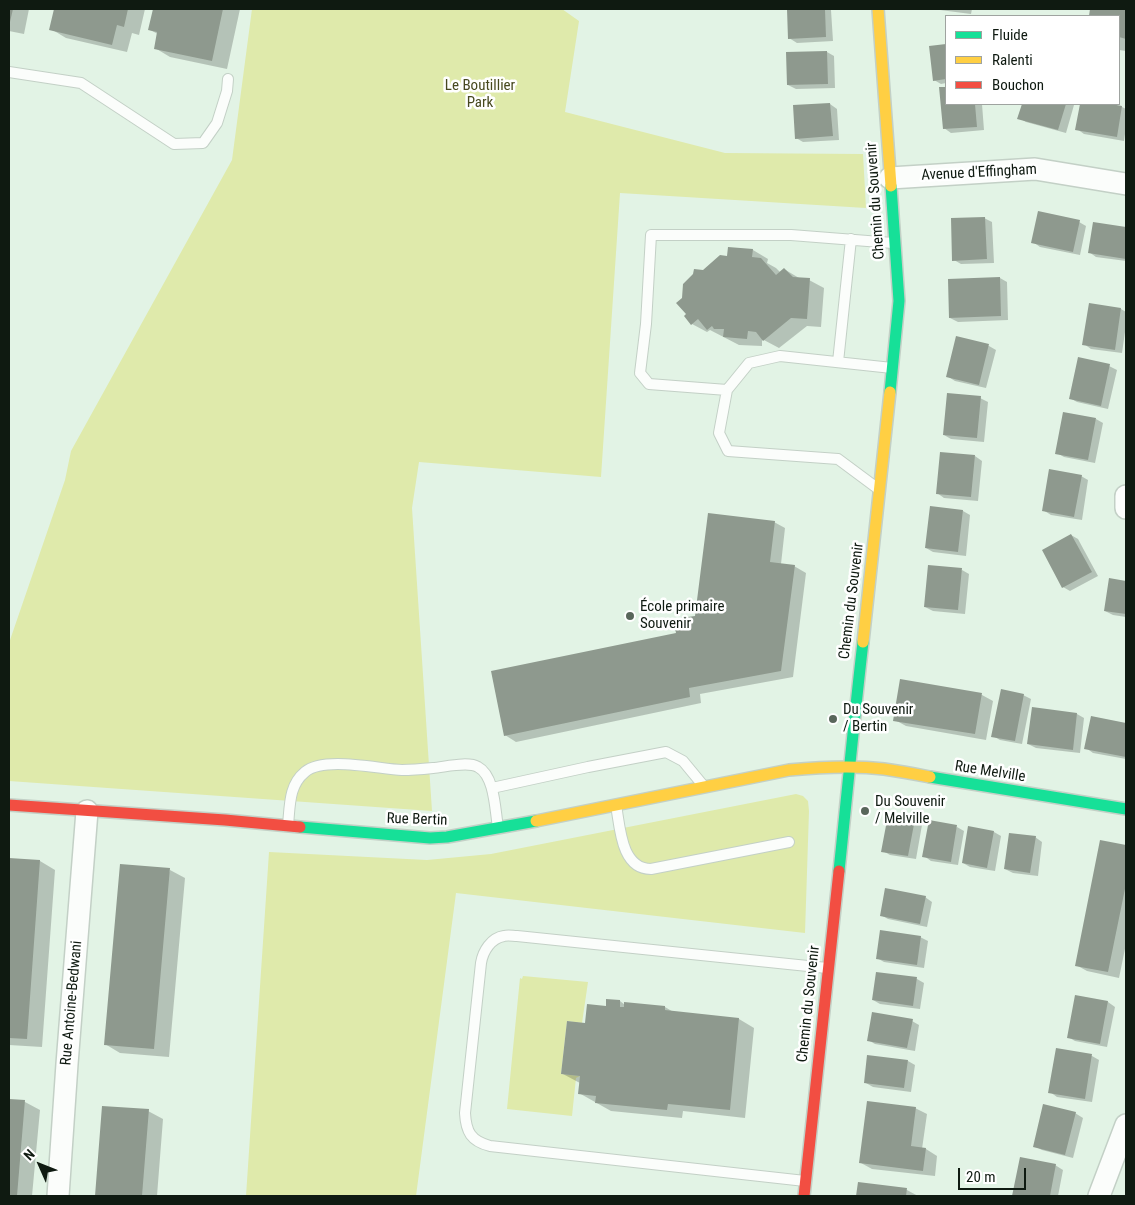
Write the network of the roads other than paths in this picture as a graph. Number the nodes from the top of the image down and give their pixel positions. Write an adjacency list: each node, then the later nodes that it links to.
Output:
1 (878, 9): 4 (street, Chemin du Souvenir)
2 (9, 72): 3 (lane)
3 (228, 79)
4 (890, 178): 5 (street, Avenue d'Effingham); 7 (street, Chemin du Souvenir)
5 (1126, 184)
6 (852, 239): 7 (lane); 8 (lane); 10 (lane)
7 (894, 243): 9 (street, Chemin du Souvenir)
8 (838, 362): 9 (lane); 10 (lane)
9 (893, 368): 11 (street, Chemin du Souvenir)
10 (727, 390): 11 (lane)
11 (880, 490): 14 (street, Chemin du Souvenir)
12 (1126, 496): 13 (street)
13 (1126, 508)
14 (850, 767): 15 (street, Rue Bertin); 19 (street, Rue Melville); 24 (street, Chemin du Souvenir)
15 (704, 787): 16 (lane); 18 (street, Rue Bertin)
16 (492, 788): 21 (lane); 22 (lane)
17 (9, 805): 20 (street, Rue Bertin)
18 (616, 805): 22 (street, Rue Bertin); 23 (lane)
19 (1126, 809)
20 (87, 811): 21 (street, Rue Bertin); 27 (street, Rue Antoine-Bedwani)
21 (288, 825): 22 (street, Rue Bertin)
22 (498, 828)
23 (789, 842)
24 (828, 968): 26 (street, Chemin du Souvenir); 26 (lane)
25 (1126, 1125): 29 (street)
26 (806, 1181): 28 (street, Chemin du Souvenir)
27 (58, 1196)
28 (804, 1196)
29 (1099, 1196)

